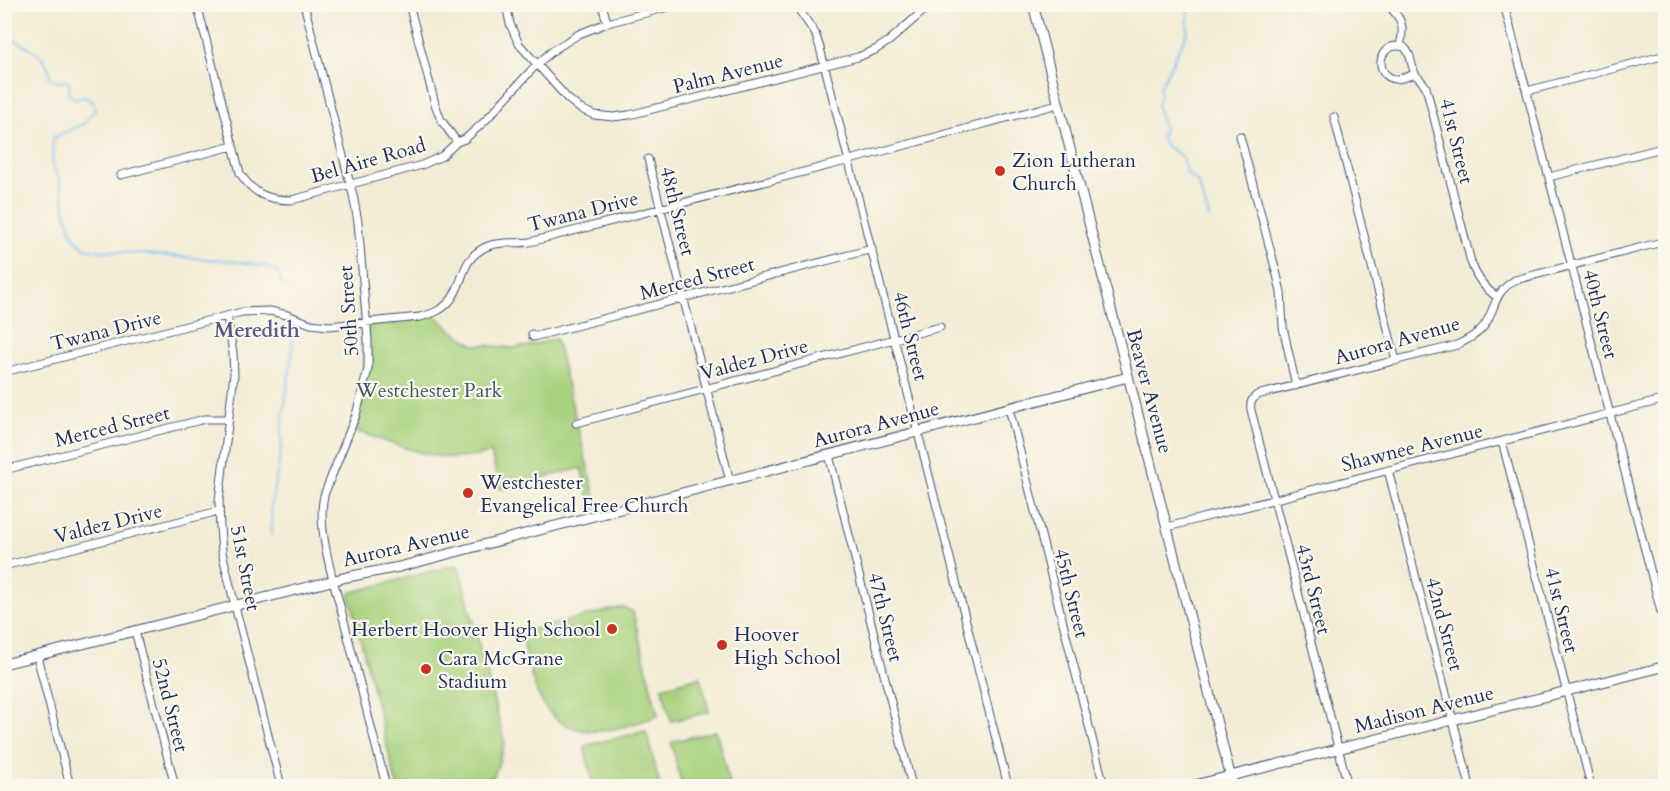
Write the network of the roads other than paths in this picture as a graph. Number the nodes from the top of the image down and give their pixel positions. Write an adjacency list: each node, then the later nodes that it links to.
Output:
1 (197, 4): 23 (street)
2 (304, 4): 29 (street, 50th Street)
3 (409, 4): 22 (street)
4 (506, 4): 15 (street, Palm Avenue)
5 (602, 4): 12 (street)
6 (680, 4): 12 (street, Bel Aire Road)
7 (795, 4): 16 (street, 46th Street)
8 (931, 4): 16 (street, Palm Avenue)
9 (1033, 4): 19 (street, Beaver Avenue)
10 (1387, 4): 13 (street)
11 (1504, 4): 18 (street, 40th Street)
12 (607, 23): 15 (street, Bel Aire Road)
13 (1400, 46): 17 (street); 17 (street)
14 (1665, 55): 18 (street)
15 (537, 64): 16 (street, Palm Avenue); 22 (street, Bel Aire Road)
16 (825, 66): 26 (street, 46th Street)
17 (1415, 74): 34 (street, 41st Street)
18 (1527, 91): 28 (street, 40th Street)
19 (1058, 104): 26 (street, Twana Drive); 43 (street, Beaver Avenue)
20 (1334, 117): 41 (street)
21 (1240, 136): 44 (street)
22 (457, 142): 29 (street, Bel Aire Road)
23 (233, 146): 27 (street); 29 (street, Bel Aire Road)
24 (1665, 147): 28 (street)
25 (648, 159): 30 (street, 48th Street)
26 (850, 160): 30 (street, Twana Drive); 32 (street, 46th Street)
27 (121, 175)
28 (1549, 177): 33 (street, 40th Street)
29 (350, 183): 37 (street, 50th Street)
30 (660, 208): 35 (street, 48th Street); 37 (street, Twana Drive)
31 (1665, 243): 33 (street, Aurora Avenue)
32 (872, 249): 35 (street, Merced Street); 40 (street, 46th Street)
33 (1572, 265): 34 (street, Aurora Avenue); 49 (street, 40th Street)
34 (1497, 297): 41 (street, Aurora Avenue)
35 (683, 298): 39 (street, Merced Street); 45 (street, 48th Street)
36 (227, 316): 37 (street, Twana Drive); 42 (street, Twana Drive); 50 (street, 51st Street)
37 (367, 323): 62 (street, 50th Street)
38 (940, 327): 40 (street, Valdez Drive)
39 (532, 334)
40 (895, 338): 45 (street, Valdez Drive); 52 (street, 46th Street)
41 (1396, 361): 44 (street, Aurora Avenue)
42 (4, 372)
43 (1128, 377): 48 (street, Aurora Avenue); 60 (street, Beaver Avenue)
44 (1296, 386): 47 (street, Aurora Avenue)
45 (706, 388): 51 (street, Valdez Drive); 57 (street, 48th Street)
46 (1665, 399): 49 (street, Shawnee Avenue)
47 (1252, 401): 58 (street, 43rd Street)
48 (1009, 408): 52 (street, Aurora Avenue); 79 (street, 45th Street)
49 (1609, 413): 53 (street, Shawnee Avenue); 65 (street, 40th Street)
50 (228, 419): 55 (street, Merced Street); 59 (street, 51st Street)
51 (576, 423)
52 (919, 432): 54 (street, Aurora Avenue); 78 (street, 46th Street)
53 (1502, 441): 56 (street, Shawnee Avenue); 69 (street, 41st Street)
54 (829, 455): 57 (street, Aurora Avenue); 77 (street, 47th Street)
55 (4, 470)
56 (1388, 470): 58 (street, Shawnee Avenue); 70 (street, 42nd Street)
57 (730, 481): 62 (street, Aurora Avenue)
58 (1274, 499): 60 (street, Shawnee Avenue); 71 (street, 43rd Street)
59 (219, 511): 61 (street, Valdez Drive); 63 (street, 51st Street)
60 (1167, 527): 72 (street, Beaver Avenue)
61 (4, 566)
62 (334, 580): 63 (street, Aurora Avenue); 76 (street, 50th Street)
63 (235, 606): 64 (street, Aurora Avenue); 75 (street, 51st Street)
64 (135, 631): 66 (street, Aurora Avenue); 74 (street, 52nd Street)
65 (1665, 631)
66 (37, 656): 67 (street, Aurora Avenue); 73 (street)
67 (4, 664)
68 (1665, 666): 69 (street, Madison Avenue)
69 (1566, 691): 70 (street, Madison Avenue); 83 (street, 41st Street)
70 (1453, 720): 71 (street, Madison Avenue); 82 (street, 42nd Street)
71 (1338, 749): 72 (street, Madison Avenue); 81 (street, 43rd Street)
72 (1232, 782): 80 (street, Madison Avenue)
73 (69, 786)
74 (175, 786)
75 (281, 786)
76 (386, 786)
77 (912, 786)
78 (1008, 786)
79 (1104, 786)
80 (1191, 786)
81 (1348, 786)
82 (1470, 786)
83 (1591, 786)

